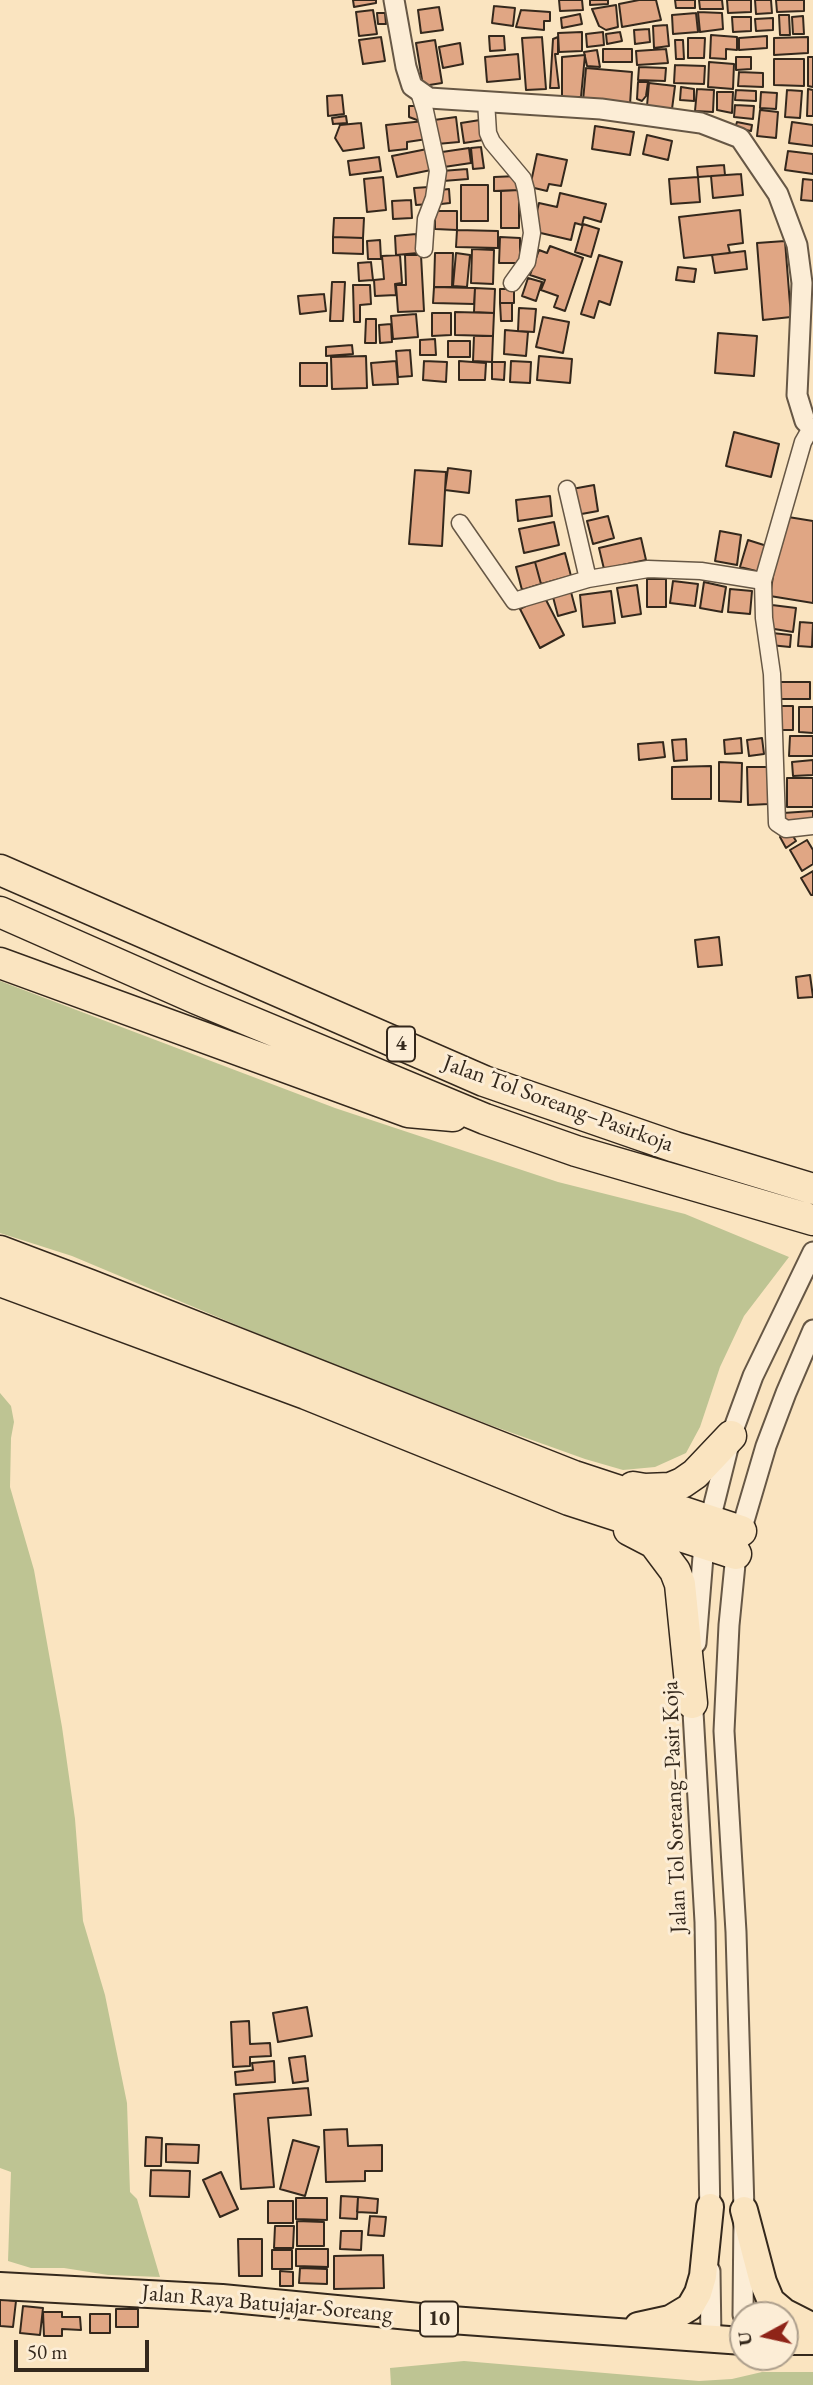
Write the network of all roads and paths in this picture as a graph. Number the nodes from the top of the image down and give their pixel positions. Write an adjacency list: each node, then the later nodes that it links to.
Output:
1 (394, 0): 2 (street)
2 (419, 92): 3 (street); 4 (street)
3 (486, 101): 5 (street); 6 (street)
4 (424, 249)
5 (512, 283)
6 (812, 428): 10 (street)
7 (567, 489): 9 (street)
8 (460, 523): 9 (street)
9 (588, 579): 10 (street)
10 (763, 581): 11 (street)
11 (813, 826)
12 (0, 870): 16 (highway, Jalan Tol Soreang–Pasirkoja / 4)
13 (0, 912): 15 (highway, Jalan Tol Soreang–Pasirkoja / 4)
14 (0, 963): 15 (highway)
15 (485, 1119): 17 (highway, Jalan Tol Soreang–Pasirkoja / 4)
16 (813, 1189)
17 (813, 1220)
18 (0, 1251): 23 (highway)
19 (813, 1252): 22 (street, Jalan Tol Soreang–Pasir Koja)
20 (0, 1281): 23 (highway)
21 (813, 1330): 25 (street)
22 (731, 1436): 23 (highway); 24 (street, Jalan Tol Soreang–Pasir Koja)
23 (572, 1488): 24 (highway); 26 (highway)
24 (706, 1533): 25 (highway); 26 (street, Jalan Tol Soreang–Pasir Koja)
25 (739, 1542): 28 (street)
26 (692, 1703): 27 (street, Jalan Tol Soreang–Pasir Koja)
27 (710, 2207): 32 (highway); 33 (street, Jalan Tol Soreang–Pasir Koja)
28 (744, 2210): 30 (street); 31 (highway)
29 (0, 2286): 32 (highway, Jalan Raya Batujajar-Soreang / 10)
30 (743, 2301)
31 (813, 2327)
32 (615, 2331): 33 (highway, Jalan Raya Batujajar-Soreang / 10)
33 (710, 2340): 34 (highway, Jalan Raya Batujajar-Soreang / 10)
34 (729, 2341)

